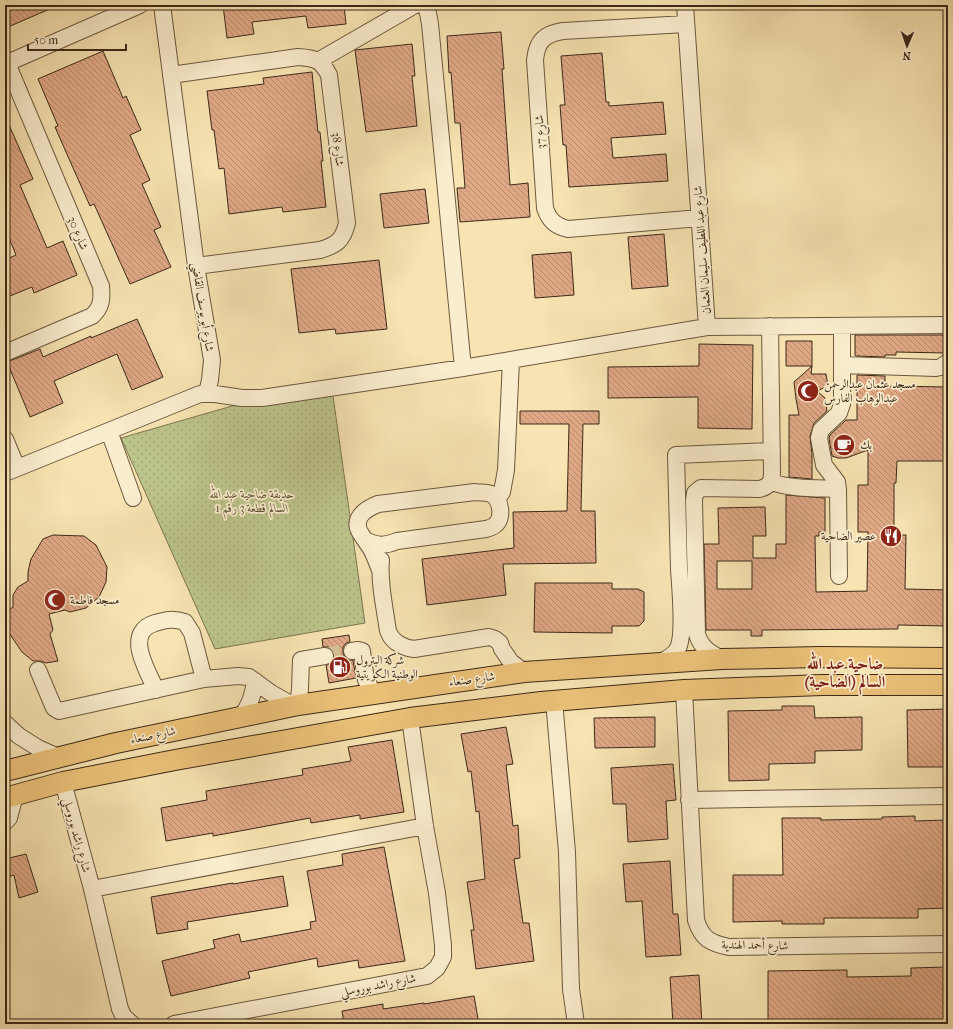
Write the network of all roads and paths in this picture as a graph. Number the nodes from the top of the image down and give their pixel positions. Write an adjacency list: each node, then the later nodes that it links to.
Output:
1 (140, 5): 8 (street, شارع 30)
2 (162, 5): 9 (street, شارع أبو يوسف القاضي)
3 (415, 5): 7 (street)
4 (424, 5): 20 (street)
5 (685, 5): 6 (street, شارع عبد اللطيف سليمان العثمان)
6 (686, 24): 10 (street, شارع عبد اللطيف سليمان العثمان); 10 (street, شارع 37)
7 (318, 61): 9 (street); 11 (street, شارع 38)
8 (6, 63): 16 (street, شارع 30)
9 (171, 75): 11 (street, شارع أبو يوسف القاضي)
10 (700, 218): 15 (street, شارع عبد اللطيف سليمان العثمان)
11 (196, 266): 21 (street, شارع أبو يوسف القاضي)
12 (948, 325): 14 (street, شارع عبد اللطيف سليمان العثمان)
13 (770, 326): 14 (street, شارع عبد اللطيف سليمان العثمان); 15 (street, شارع عبد اللطيف سليمان العثمان); 24 (street)
14 (842, 326): 19 (street)
15 (707, 327): 17 (street)
16 (5, 352)
17 (511, 360): 20 (street); 29 (street)
18 (948, 362): 19 (street)
19 (842, 365): 27 (street)
20 (463, 368): 21 (street)
21 (207, 393): 22 (street)
22 (109, 431): 25 (street); 28 (street)
23 (5, 439): 25 (street)
24 (772, 451): 26 (street); 41 (street)
25 (11, 471)
26 (771, 482): 27 (street); 40 (street)
27 (838, 489): 33 (street)
28 (133, 498)
29 (497, 499): 30 (street); 31 (street)
30 (365, 540): 31 (street); 32 (street)
31 (391, 543): 32 (street)
32 (380, 570): 34 (street)
33 (839, 576)
34 (502, 649): 43 (street); 44 (street)
35 (352, 651): 52 (street)
36 (325, 656): 54 (street)
37 (820, 657): 38 (main road, شارع صنعاء); 40 (main road, شارع صنعاء); 48 (main road)
38 (868, 657): 39 (main road, شارع صنعاء); 47 (main road)
39 (948, 658)
40 (722, 659): 41 (main road, شارع صنعاء)
41 (661, 662): 43 (main road, شارع صنعاء)
42 (38, 670): 50 (street)
43 (524, 672): 44 (main road, شارع صنعاء)
44 (486, 677): 52 (main road, شارع صنعاء)
45 (204, 679): 46 (street); 50 (street); 50 (street)
46 (255, 681): 54 (street); 55 (street)
47 (864, 684): 48 (main road); 49 (main road)
48 (822, 685): 51 (main road)
49 (948, 685)
50 (156, 690)
51 (684, 690): 53 (main road); 67 (street, شارع أحمد الهندية)
52 (374, 694): 54 (main road, شارع صنعاء)
53 (554, 700): 56 (main road); 74 (street)
54 (296, 706): 55 (main road, شارع صنعاء)
55 (242, 717): 58 (main road, شارع صنعاء)
56 (410, 718): 61 (main road); 69 (street, شارع راشد بوروسلي)
57 (5, 723): 60 (street)
58 (165, 733): 59 (main road, شارع صنعاء); 61 (main road)
59 (116, 743): 60 (main road, شارع صنعاء); 62 (main road)
60 (58, 757): 63 (main road, شارع صنعاء)
61 (175, 760): 62 (main road)
62 (121, 770): 64 (main road)
63 (5, 771)
64 (63, 782): 65 (main road); 70 (street, شارع راشد بوروسلي)
65 (10, 796): 68 (street)
66 (948, 796): 67 (street)
67 (689, 800): 71 (street, شارع أحمد الهندية)
68 (5, 822)
69 (425, 826): 70 (street, شارع راشد بوروسلي); 73 (street, شارع راشد بوروسلي)
70 (92, 888): 72 (street, شارع راشد بوروسلي)
71 (948, 944)
72 (131, 1024)
73 (174, 1024)
74 (576, 1024)

